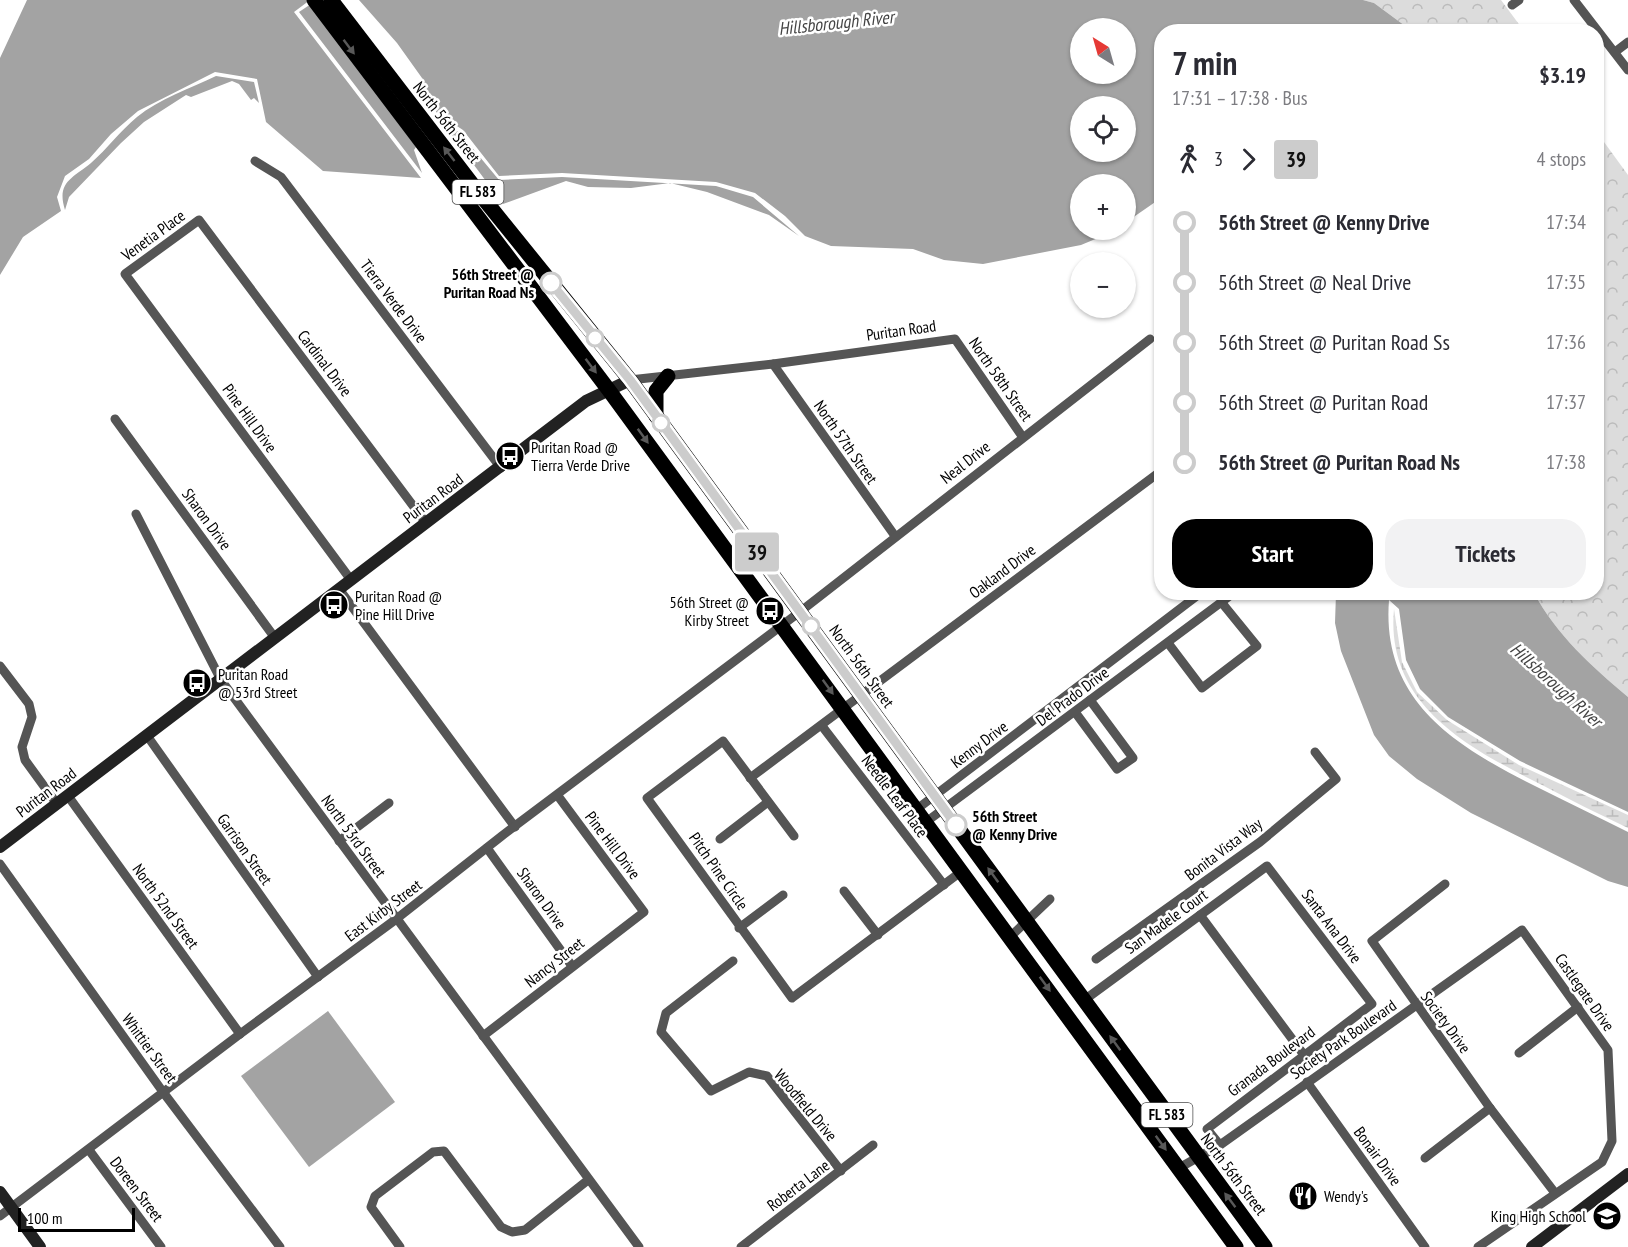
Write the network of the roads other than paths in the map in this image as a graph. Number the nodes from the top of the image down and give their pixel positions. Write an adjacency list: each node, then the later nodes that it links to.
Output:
1 (314, 0): 12 (main road, North 56th Street / FL 583, one-way to 12)
2 (331, 0): 11 (main road, North 56th Street / FL 583, one-way to 2)
3 (1574, 0): 4 (street)
4 (1593, 24)
5 (1604, 38): 7 (street)
6 (1628, 42): 7 (street)
7 (1615, 52): 8 (street)
8 (1628, 69)
9 (255, 161): 23 (street, Tierra Verde Drive)
10 (199, 220): 13 (street, Venetia Place); 27 (street, Cardinal Drive)
11 (502, 221): 12 (main road); 18 (main road, North 56th Street / FL 583)
12 (489, 231): 19 (main road, North 56th Street / FL 583, one-way to 19)
13 (125, 274): 30 (street, Pine Hill Drive)
14 (955, 339): 16 (street, Puritan Road); 22 (street, North 58th Street)
15 (1150, 339): 22 (street, Neal Drive)
16 (773, 364): 17 (street, Puritan Road); 29 (street, North 57th Street)
17 (668, 376): 18 (street, Puritan Road); 20 (main road)
18 (630, 380): 19 (street, Puritan Road); 20 (main road, North 56th Street / FL 583)
19 (608, 389): 23 (street, Puritan Road); 28 (main road, North 56th Street / FL 583, one-way to 28)
20 (656, 416): 25 (main road, North 56th Street / FL 583)
21 (115, 419): 37 (street, Sharon Drive)
22 (1022, 436): 29 (street, Neal Drive)
23 (501, 468): 27 (street, Puritan Road)
24 (1154, 476): 41 (street, Oakland Drive)
25 (726, 510): 28 (main road); 35 (main road, North 56th Street / FL 583)
26 (136, 514): 40 (street, North 53rd Street)
27 (426, 523): 30 (street, Puritan Road)
28 (707, 524): 36 (main road, North 56th Street / FL 583)
29 (895, 536): 35 (street, Neal Drive)
30 (351, 580): 31 (street, Puritan Road)
31 (339, 590): 37 (street, Puritan Road); 56 (street)
32 (1192, 600): 52 (street, Kenny Drive)
33 (1226, 600): 34 (street, Del Prado Drive)
34 (1222, 603): 38 (street, Del Prado Drive); 38 (street)
35 (801, 611): 36 (street, Neal Drive); 41 (main road, North 56th Street / FL 583)
36 (782, 625): 43 (main road, North 56th Street / FL 583, one-way to 43); 50 (street, East Kirby Street)
37 (275, 638): 40 (street, Puritan Road)
38 (1168, 643): 42 (street, Del Prado Drive)
39 (0, 666): 54 (street)
40 (221, 680): 46 (street, Puritan Road); 59 (street, North 53rd Street)
41 (862, 695): 43 (street, Oakland Drive); 52 (main road, North 56th Street / FL 583)
42 (1090, 700): 44 (street, Del Prado Drive); 44 (street)
43 (844, 709): 45 (street); 55 (main road, North 56th Street / FL 583)
44 (1075, 712): 52 (street, Del Prado Drive)
45 (822, 726): 48 (street); 66 (street, Needle Leaf Place)
46 (148, 737): 49 (street, Puritan Road); 81 (street, Garrison Street)
47 (1315, 752): 78 (street, Bonita Vista Way)
48 (750, 778): 51 (street); 74 (street, Pitch Pine Circle)
49 (68, 796): 54 (street, Puritan Road); 86 (street, North 52nd Street)
50 (558, 796): 56 (street, East Kirby Street); 70 (street, Pine Hill Drive)
51 (768, 802): 57 (street); 58 (street)
52 (939, 802): 55 (street, Kenny Drive); 55 (street, Del Prado Drive); 73 (main road, North 56th Street / FL 583, one-way to 52)
53 (389, 803): 59 (street)
54 (57, 804): 60 (street, Puritan Road)
55 (921, 816): 64 (main road, North 56th Street / FL 583)
56 (515, 827): 61 (street, East Kirby Street)
57 (794, 836)
58 (720, 839)
59 (339, 841): 72 (street, North 53rd Street)
60 (0, 847)
61 (487, 848): 72 (street, East Kirby Street); 80 (street, Sharon Drive)
62 (0, 864): 91 (street, Whittier Street)
63 (1268, 866): 71 (street, San Madele Court); 83 (street, Santa Ana Drive)
64 (962, 871): 66 (street, Pitch Pine Circle); 77 (main road, North 56th Street / FL 583)
65 (1446, 884): 84 (street, Society Drive)
66 (944, 885): 76 (street, Pitch Pine Circle)
67 (844, 891): 76 (street)
68 (783, 895): 74 (street)
69 (1050, 899): 73 (street)
70 (644, 912): 80 (street, Nancy Street)
71 (1200, 915): 82 (street, San Madele Court); 89 (street)
72 (395, 920): 81 (street, East Kirby Street); 87 (street, North 53rd Street)
73 (1028, 923): 77 (street); 82 (main road, North 56th Street / FL 583)
74 (739, 928): 76 (street, Pitch Pine Circle)
75 (1522, 930): 84 (street, Society Park Boulevard); 85 (street, Castlegate Drive)
76 (878, 935)
77 (1010, 937): 98 (main road, North 56th Street / FL 583, one-way to 98)
78 (1096, 959)
79 (734, 961): 99 (street, Woodfield Drive)
80 (573, 966): 87 (street, Nancy Street)
81 (318, 977): 86 (street, East Kirby Street)
82 (1083, 1001): 97 (main road, North 56th Street / FL 583, one-way to 82)
83 (1372, 1004): 89 (street, Granada Boulevard)
84 (1415, 1006): 90 (street, Society Park Boulevard); 92 (street, Society Drive)
85 (1578, 1008): 88 (street); 103 (street, Castlegate Drive)
86 (240, 1034): 91 (street, East Kirby Street)
87 (483, 1036): 101 (street, North 53rd Street)
88 (1519, 1053)
89 (1304, 1054): 94 (street, Granada Boulevard)
90 (1307, 1082): 94 (street, Society Park Boulevard); 114 (street, Bonair Drive)
91 (163, 1092): 95 (street, East Kirby Street); 108 (street, Whittier Street)
92 (1490, 1108): 96 (street); 103 (street, Society Drive)
93 (873, 1145): 99 (street, Roberta Lane)
94 (1220, 1146): 97 (street, Society Park Boulevard)
95 (89, 1150): 104 (street, East Kirby Street); 107 (street, Doreen Street)
96 (1425, 1158)
97 (1199, 1159): 98 (street, Society Park Boulevard); 113 (main road, North 56th Street / FL 583, one-way to 97)
98 (1179, 1168): 112 (main road, North 56th Street / FL 583)
99 (841, 1171): 111 (street, Roberta Lane)
100 (1628, 1174): 116 (street)
101 (588, 1180): 109 (street); 110 (street, North 53rd Street)
102 (0, 1192): 104 (street)
103 (1555, 1193): 115 (street, Castlegate Drive)
104 (12, 1209): 105 (street, East Kirby Street); 106 (street)
105 (0, 1216)
106 (40, 1247)
107 (161, 1247)
108 (280, 1247)
109 (400, 1247)
110 (639, 1247)
111 (741, 1247)
112 (1236, 1247)
113 (1265, 1247)
114 (1425, 1247)
115 (1478, 1247)
116 (1532, 1247)

